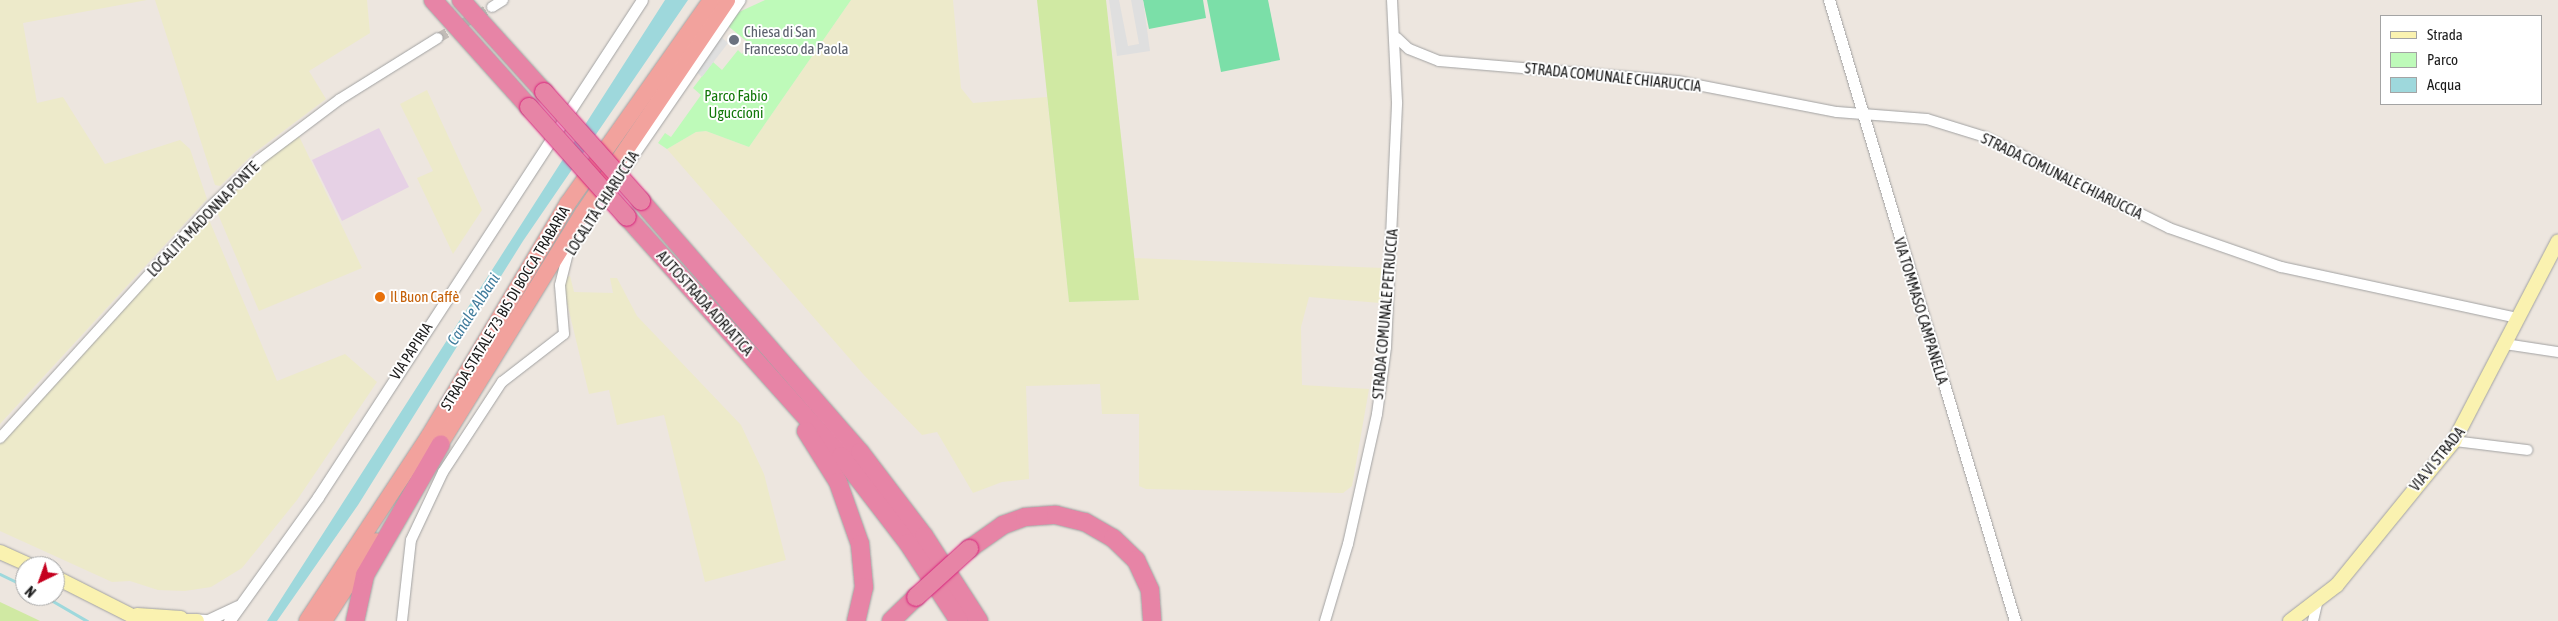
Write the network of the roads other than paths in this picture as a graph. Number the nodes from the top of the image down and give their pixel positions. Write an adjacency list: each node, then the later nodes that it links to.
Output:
1 (433, 0): 16 (highway, AUTOSTRADA ADRIATICA, bridge)
2 (461, 0): 38 (highway, AUTOSTRADA ADRIATICA, bridge)
3 (503, 0): 10 (street)
4 (642, 0): 26 (street, VIA PAPIRIA)
5 (711, 0): 31 (highway, STRADA STATALE 73 BIS DI BOCCA TRABARIA)
6 (727, 0): 21 (highway, STRADA STATALE 73 BIS DI BOCCA TRABARIA)
7 (742, 0): 34 (street, LOCALITÀ CHIARUCCIA)
8 (1392, 0): 12 (street, STRADA COMUNALE PETRUCCIA)
9 (1829, 0): 13 (street, VIA TOMMASO CAMPANELLA)
10 (492, 6)
11 (438, 38): 19 (street, LOCALITÀ MADONNA PONTE)
12 (1397, 38): 13 (street, STRADA COMUNALE CHIARUCCIA); 40 (street, STRADA COMUNALE PETRUCCIA)
13 (1861, 113): 15 (street, STRADA COMUNALE CHIARUCCIA); 41 (street, VIA TOMMASO CAMPANELLA)
14 (2558, 241): 15 (main road, VIA VI STRADA)
15 (2517, 318): 17 (main road, VIA VI STRADA)
16 (725, 326): 35 (highway); 37 (highway, AUTOSTRADA ADRIATICA)
17 (2505, 344): 18 (street); 20 (main road, VIA VI STRADA)
18 (2558, 352)
19 (0, 438)
20 (2454, 441): 22 (street); 27 (main road, VIA VI STRADA)
21 (441, 444): 32 (highway, STRADA STATALE 73 BIS DI BOCCA TRABARIA); 33 (highway)
22 (2527, 450)
23 (0, 552): 24 (main road)
24 (15, 559)
25 (65, 582): 28 (main road)
26 (246, 601): 29 (street); 30 (street, VIA PAPIRIA)
27 (2318, 603): 42 (main road, VIA VI STRADA); 43 (street)
28 (140, 618): 29 (main road)
29 (186, 620)
30 (229, 621)
31 (307, 621)
32 (324, 621)
33 (355, 621)
34 (402, 621)
35 (856, 621)
36 (891, 621): 39 (highway, bridge)
37 (959, 621)
38 (980, 621)
39 (1152, 621)
40 (1325, 621)
41 (2015, 621)
42 (2290, 621)
43 (2312, 621)

